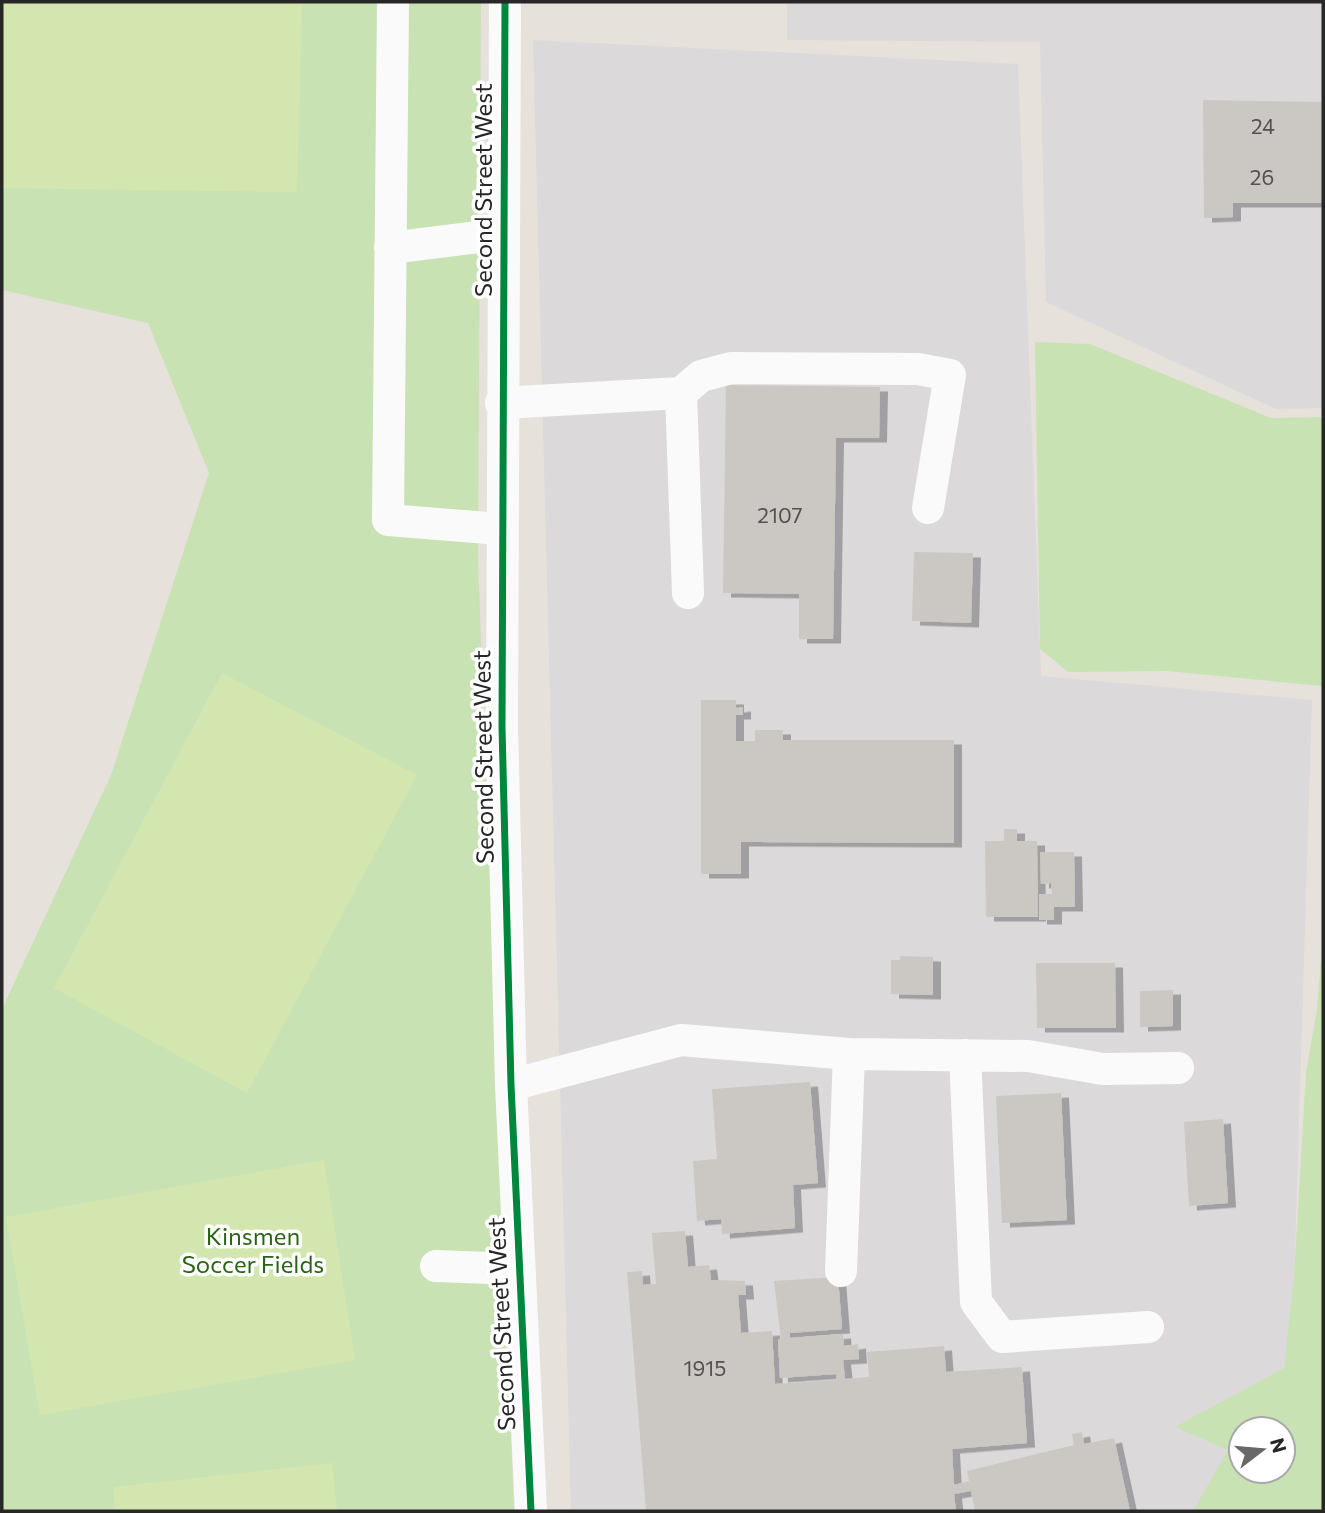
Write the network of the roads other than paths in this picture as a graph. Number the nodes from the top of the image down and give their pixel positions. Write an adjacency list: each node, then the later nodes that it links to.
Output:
1 (393, 2): 4 (street)
2 (505, 2): 3 (street, Second Street West)
3 (503, 234): 4 (street); 6 (street, Second Street West)
4 (390, 248): 8 (street)
5 (681, 393): 6 (street); 7 (street); 9 (street)
6 (501, 403): 8 (street, Second Street West)
7 (929, 508)
8 (501, 529): 13 (street, Second Street West)
9 (688, 593)
10 (849, 1054): 11 (street); 13 (street); 16 (street)
11 (965, 1055): 12 (street); 17 (street)
12 (1178, 1068)
13 (511, 1086): 15 (street, Second Street West)
14 (436, 1266): 15 (street)
15 (518, 1269): 18 (street, Second Street West)
16 (841, 1271)
17 (1148, 1327)
18 (531, 1511)

